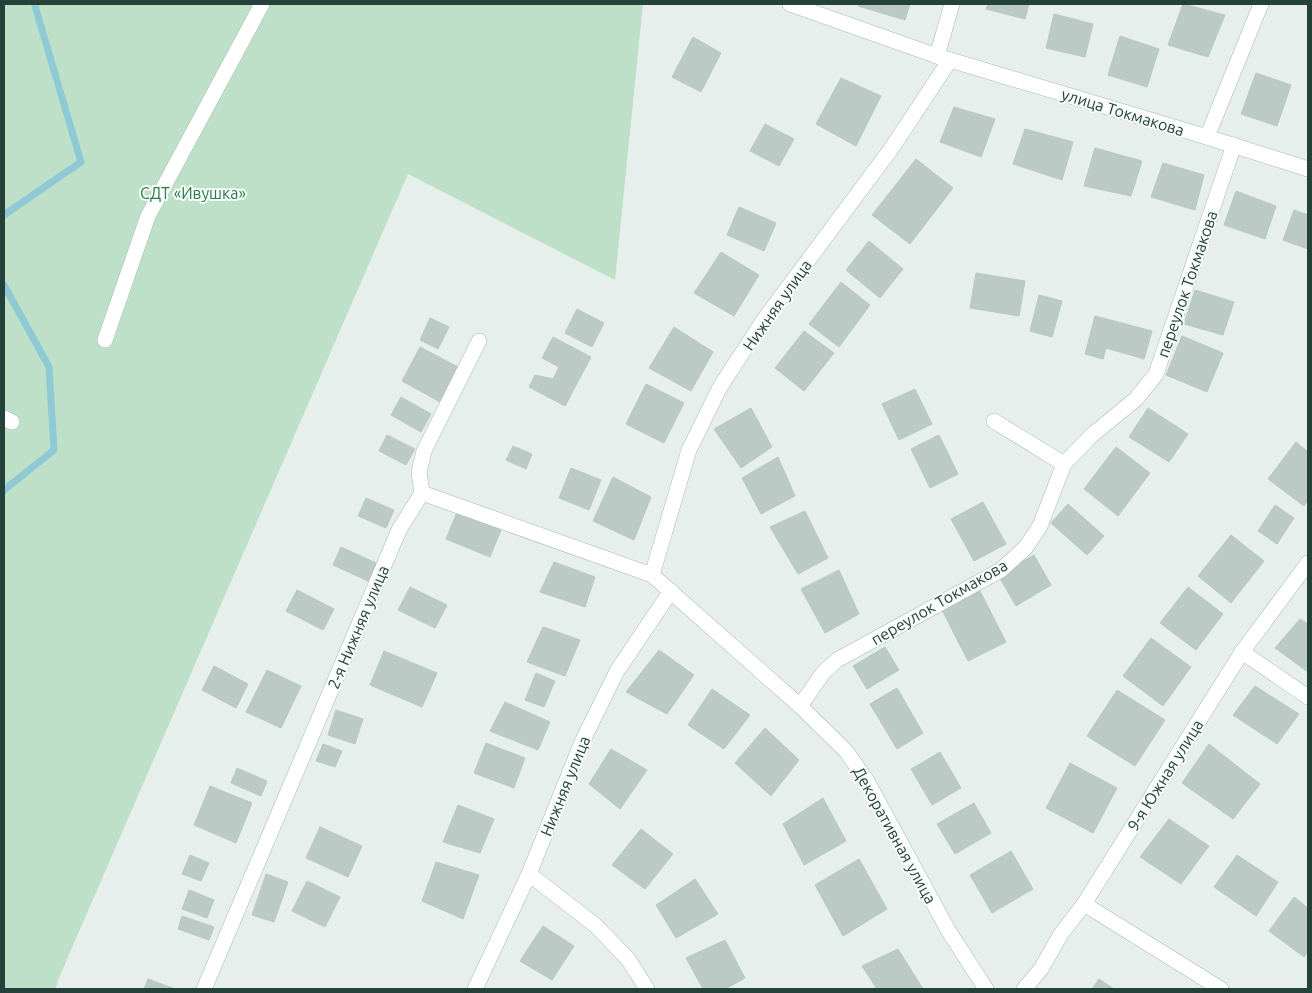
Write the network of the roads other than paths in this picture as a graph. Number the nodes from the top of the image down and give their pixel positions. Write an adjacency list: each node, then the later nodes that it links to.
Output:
1 (262, 4): 9 (street)
2 (790, 4): 5 (street, улица Токмакова)
3 (952, 4): 5 (street, Нижняя улица)
4 (1262, 4): 6 (street)
5 (944, 58): 6 (street, улица Токмакова); 15 (street, Нижняя улица)
6 (1207, 137): 7 (street, улица Токмакова)
7 (1234, 146): 8 (street, улица Токмакова); 12 (street, переулок Токмакова)
8 (1308, 169)
9 (104, 340)
10 (479, 341): 13 (street)
11 (994, 420): 12 (street)
12 (1064, 464): 19 (street, переулок Токмакова)
13 (422, 492): 15 (street); 22 (street, 2-я Нижняя улица)
14 (1308, 563): 17 (street, 9-я Южная улица)
15 (652, 574): 16 (street, Декоративная улица)
16 (670, 591): 19 (street, Декоративная улица); 20 (street, Нижняя улица)
17 (1242, 652): 18 (street); 21 (street, 9-я Южная улица)
18 (1308, 697)
19 (800, 706): 25 (street, Декоративная улица)
20 (529, 874): 23 (street, Нижняя улица); 24 (street)
21 (1084, 904): 26 (street, 9-я Южная улица); 27 (street)
22 (204, 989)
23 (475, 989)
24 (647, 989)
25 (986, 989)
26 (1024, 989)
27 (1222, 989)

